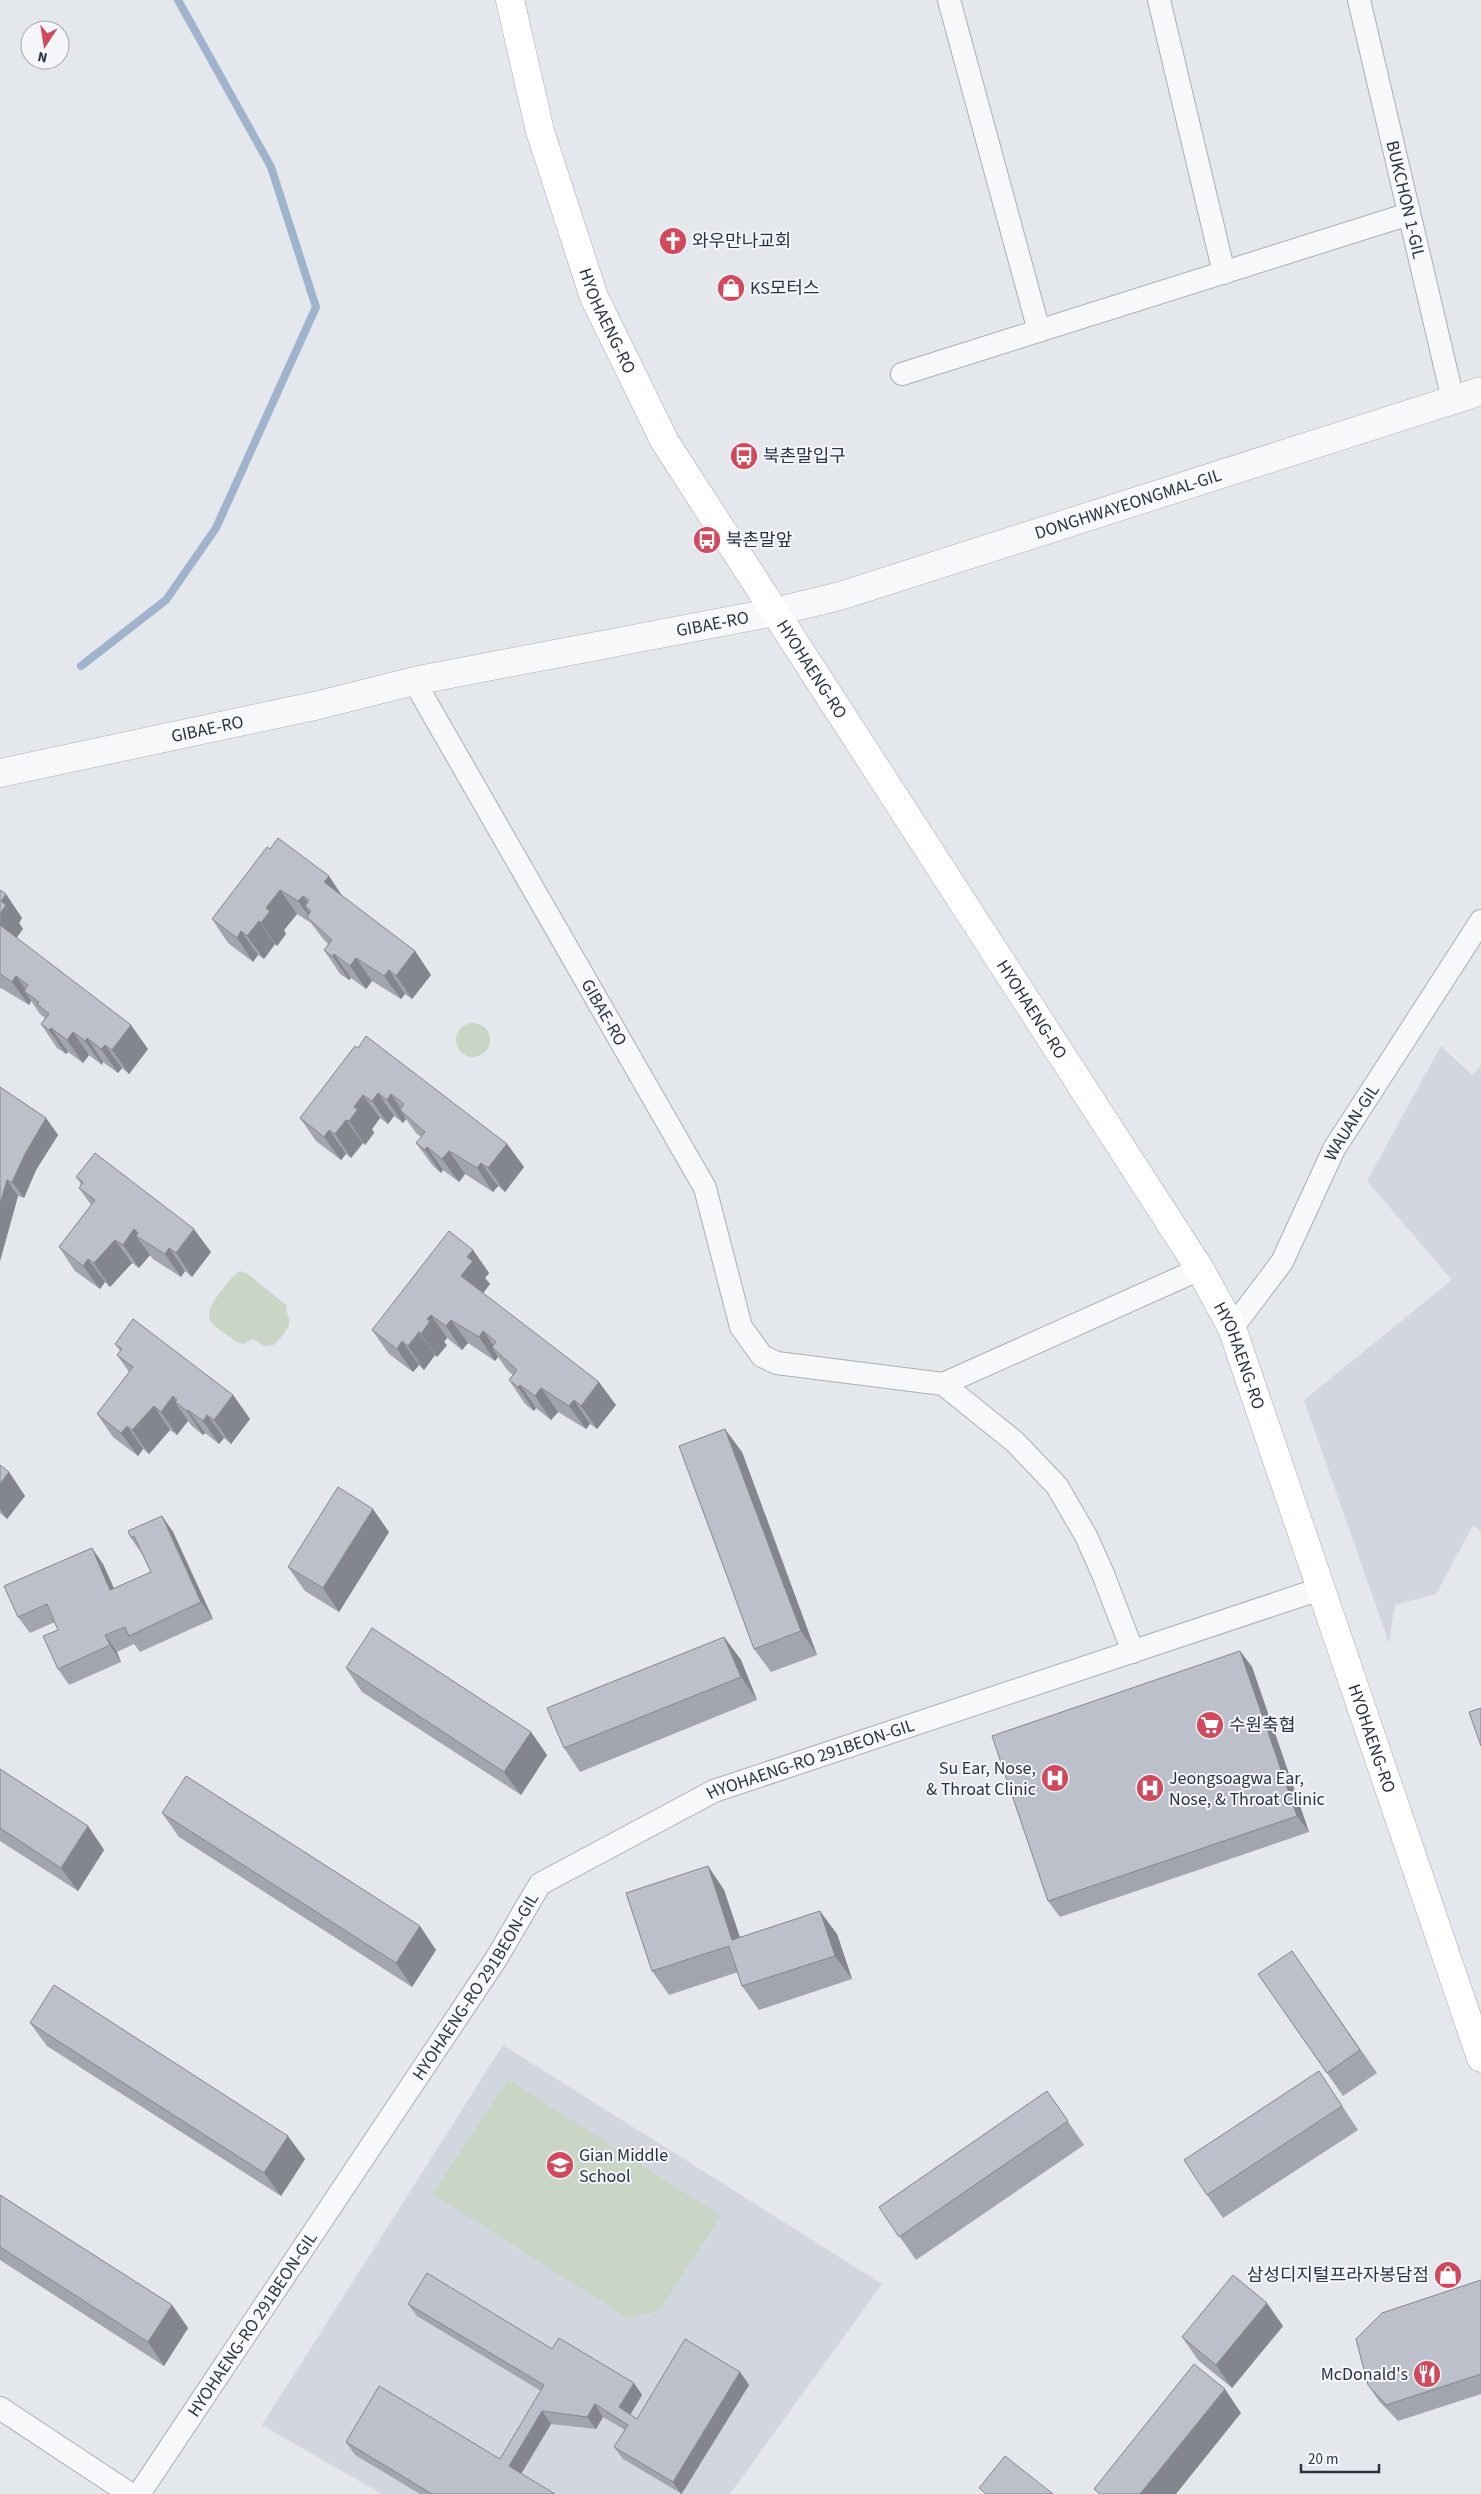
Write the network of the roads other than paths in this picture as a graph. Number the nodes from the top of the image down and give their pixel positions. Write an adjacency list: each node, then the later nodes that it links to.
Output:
1 (510, 0): 11 (main road, HYOHAENG-RO)
2 (949, 0): 7 (street)
3 (1159, 0): 6 (street)
4 (1360, 0): 5 (street, BUKCHON 1-GIL)
5 (1409, 214): 6 (street); 10 (street, BUKCHON 1-GIL)
6 (1224, 273): 7 (street)
7 (1039, 331): 8 (street)
8 (902, 374)
9 (1481, 391): 10 (street, DONGHWAYEONGMAL-GIL)
10 (1453, 400): 11 (street, DONGHWAYEONGMAL-GIL)
11 (774, 612): 12 (street, GIBAE-RO); 15 (main road, HYOHAENG-RO)
12 (414, 681): 13 (street, GIBAE-RO); 17 (street, GIBAE-RO)
13 (0, 773)
14 (1481, 921): 16 (street, WAUAN-GIL)
15 (1200, 1268): 16 (main road, HYOHAENG-RO); 17 (street)
16 (1232, 1328): 18 (main road, HYOHAENG-RO)
17 (943, 1384): 19 (street)
18 (1320, 1589): 19 (street, HYOHAENG-RO 291BEON-GIL); 20 (main road, HYOHAENG-RO)
19 (1133, 1652): 23 (street, HYOHAENG-RO 291BEON-GIL)
20 (1481, 2058)
21 (0, 2408): 22 (street)
22 (130, 2494)
23 (138, 2494)

